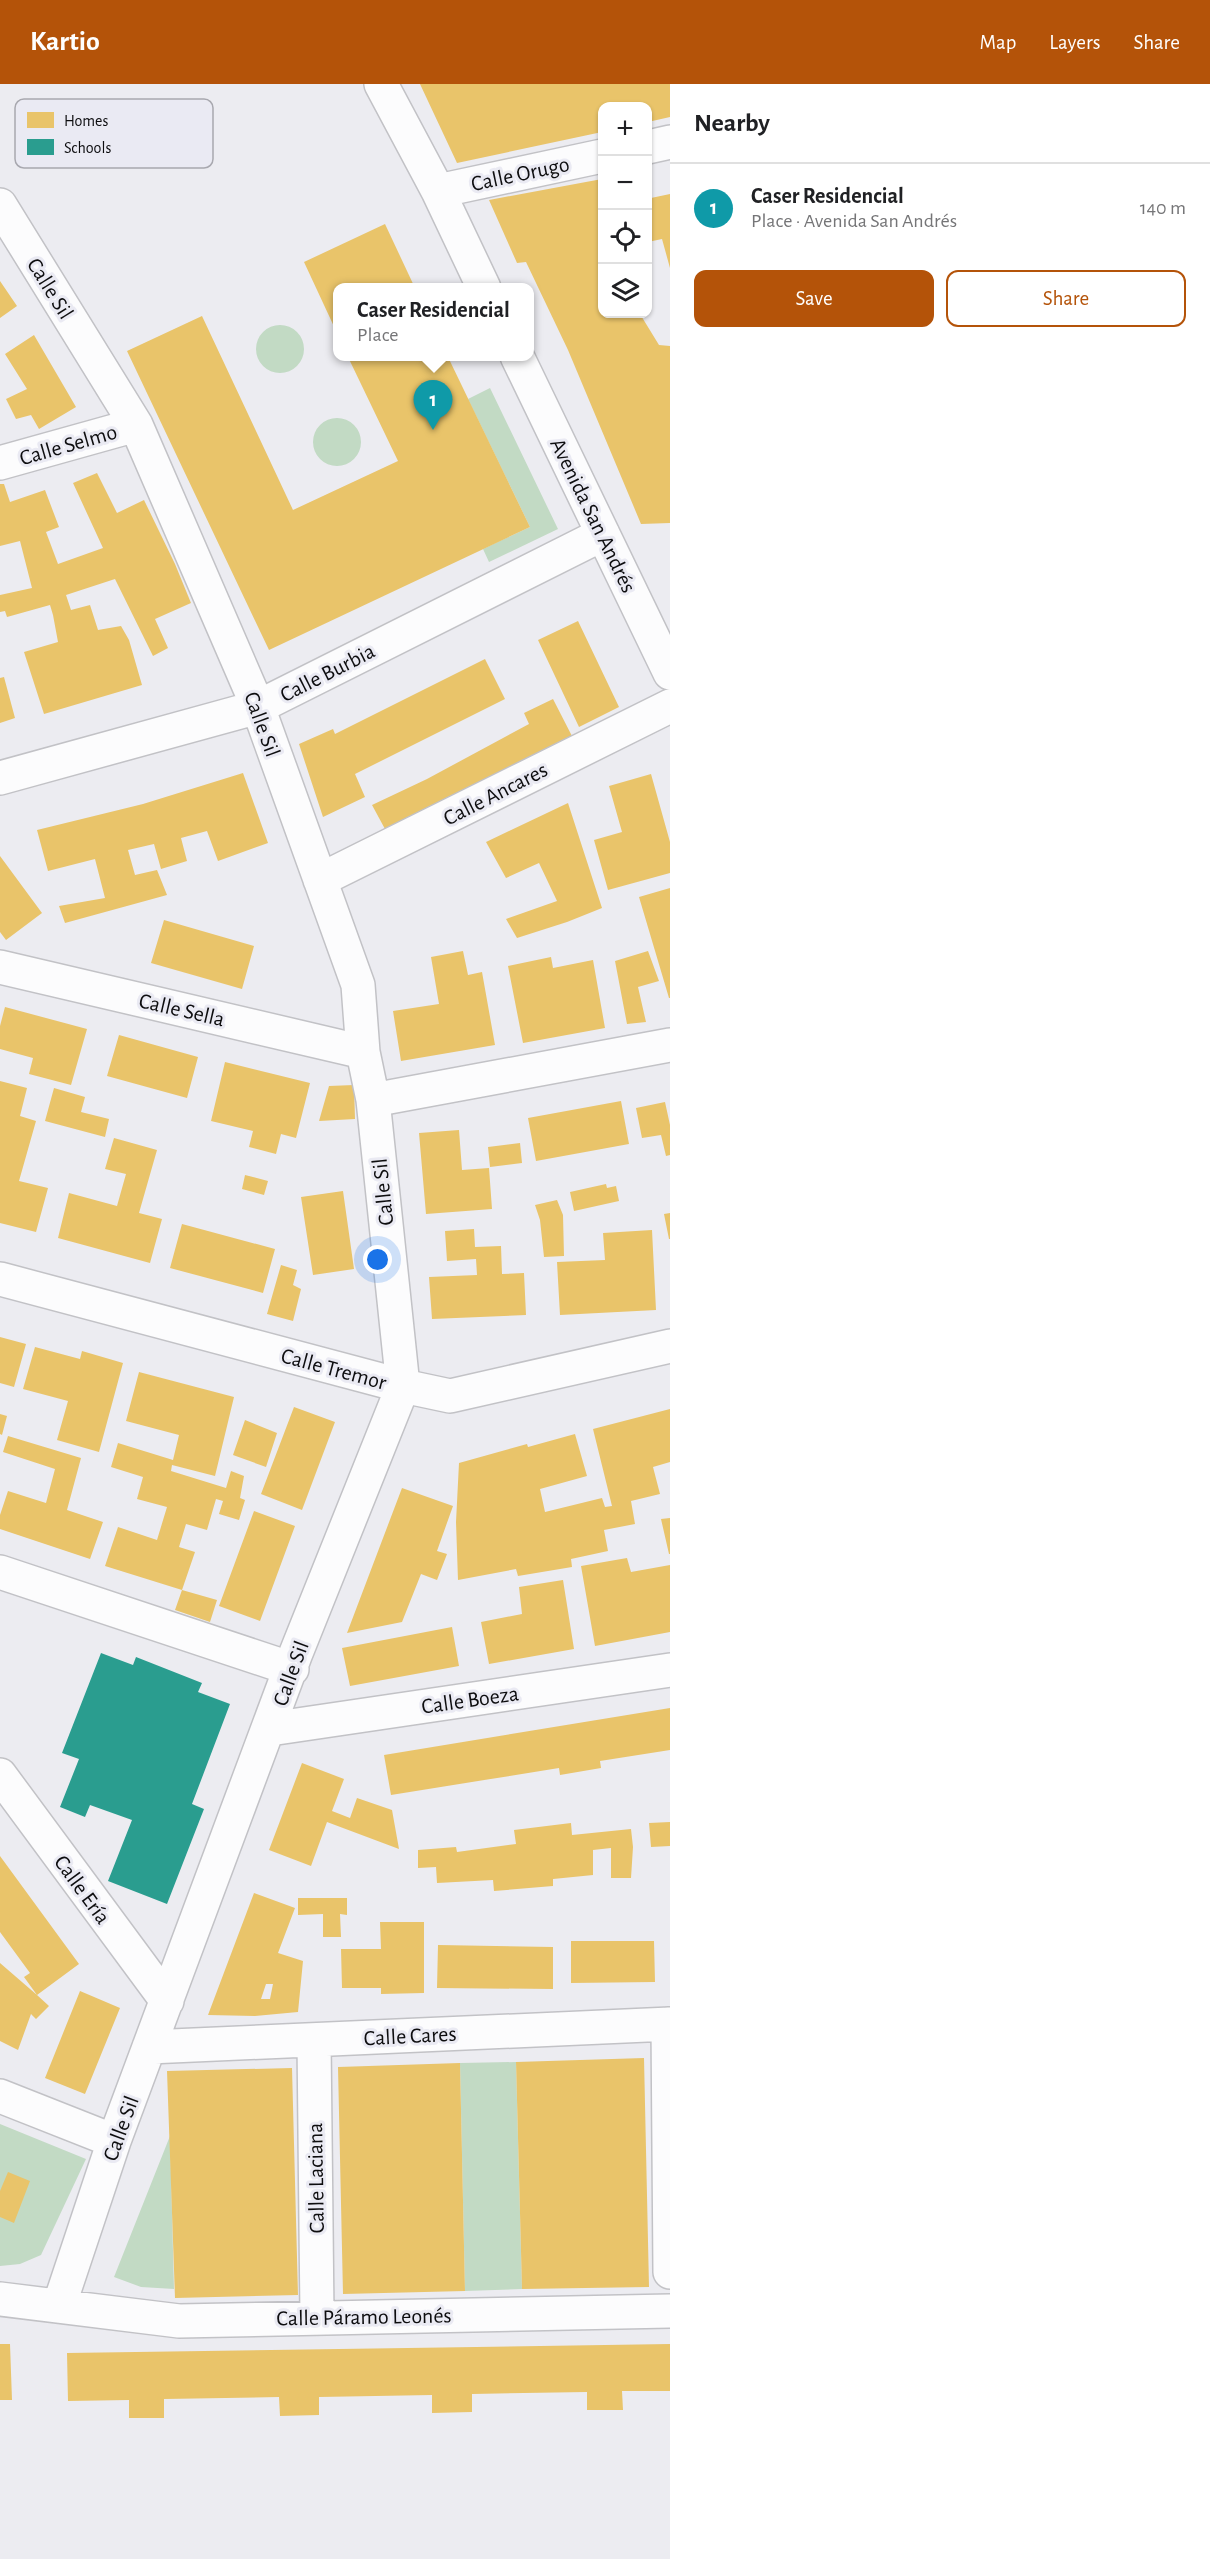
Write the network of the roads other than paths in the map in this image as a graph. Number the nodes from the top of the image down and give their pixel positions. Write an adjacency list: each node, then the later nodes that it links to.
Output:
1 (381, 84): 5 (street)
2 (670, 142): 3 (street)
3 (652, 146)
4 (598, 157): 5 (street, Calle Orugo)
5 (438, 191): 7 (street)
6 (0, 205): 9 (street, Calle Sil)
7 (482, 283)
8 (519, 361): 11 (street, Avenida San Andrés)
9 (136, 425): 10 (street, Calle Selmo); 14 (street, Calle Sil)
10 (0, 463)
11 (603, 534): 12 (street, Avenida San Andrés); 14 (street, Calle Burbia)
12 (670, 673)
13 (670, 706): 16 (street, Calle Ancares)
14 (258, 707): 15 (street, Calle Burbia); 16 (street, Calle Sil)
15 (0, 778)
16 (320, 880): 19 (street, Calle Sil)
17 (0, 967): 19 (street, Calle Sella)
18 (670, 1045): 20 (street)
19 (363, 1052): 20 (street, Calle Sil)
20 (373, 1100): 23 (street, Calle Sil)
21 (0, 1279): 23 (street, Calle Tremor)
22 (670, 1346): 23 (street, Calle Tremor)
23 (403, 1386): 25 (street, Calle Sil)
24 (0, 1572): 25 (street)
25 (292, 1669): 27 (street, Calle Sil)
26 (670, 1670): 27 (street, Calle Boeza)
27 (270, 1729): 29 (street, Calle Sil)
28 (0, 1775): 29 (street, Calle Ería)
29 (167, 2001): 32 (street, Calle Sil)
30 (669, 2024): 31 (street, Calle Cares); 35 (street)
31 (314, 2040): 32 (street, Calle Cares); 39 (street, Calle Laciana)
32 (149, 2047): 34 (street, Calle Sil)
33 (0, 2097): 34 (street)
34 (114, 2141): 37 (street, Calle Sil)
35 (670, 2272)
36 (0, 2299): 37 (street, Calle Páramo Leonés)
37 (58, 2306): 39 (street, Calle Páramo Leonés)
38 (670, 2311): 39 (street, Calle Páramo Leonés)
39 (317, 2316)

